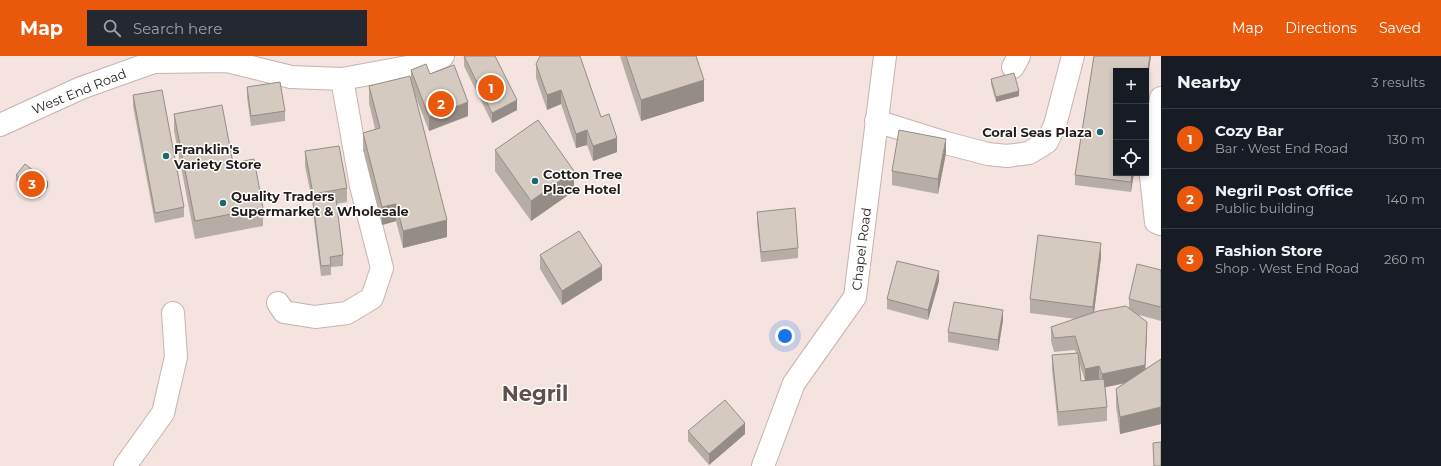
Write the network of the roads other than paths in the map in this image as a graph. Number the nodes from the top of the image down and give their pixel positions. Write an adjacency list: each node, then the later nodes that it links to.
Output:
1 (443, 56): 4 (street, West End Road)
2 (885, 56): 6 (street, Chapel Road)
3 (1073, 56): 6 (street)
4 (342, 79): 7 (street, West End Road); 9 (street)
5 (1161, 98): 8 (street)
6 (876, 121): 12 (street, Chapel Road)
7 (0, 125)
8 (1161, 224)
9 (278, 303)
10 (173, 313): 11 (street)
11 (125, 466)
12 (763, 466)

